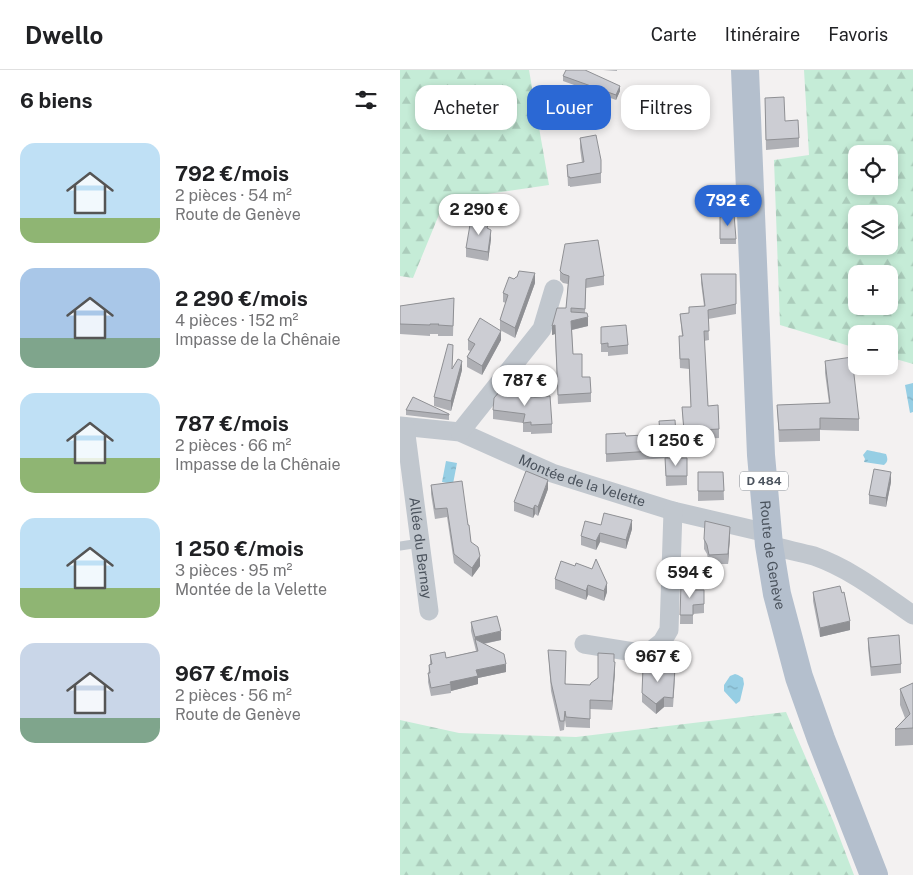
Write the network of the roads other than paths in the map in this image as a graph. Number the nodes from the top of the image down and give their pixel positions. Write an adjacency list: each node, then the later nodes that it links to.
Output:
1 (745, 70): 6 (main road, Route de Genève / D 484)
2 (554, 289): 4 (street)
3 (402, 426): 4 (street, Montée de la Velette); 7 (street, Allée du Bernay)
4 (460, 432): 5 (street, Montée de la Velette)
5 (673, 511): 6 (street, Montée de la Velette); 11 (street)
6 (768, 539): 10 (street, Montée de la Velette); 12 (main road, Route de Genève / D 484)
7 (420, 543): 8 (lane); 9 (street, Allée du Bernay)
8 (400, 546)
9 (429, 611)
10 (913, 615)
11 (584, 644)
12 (874, 875)

